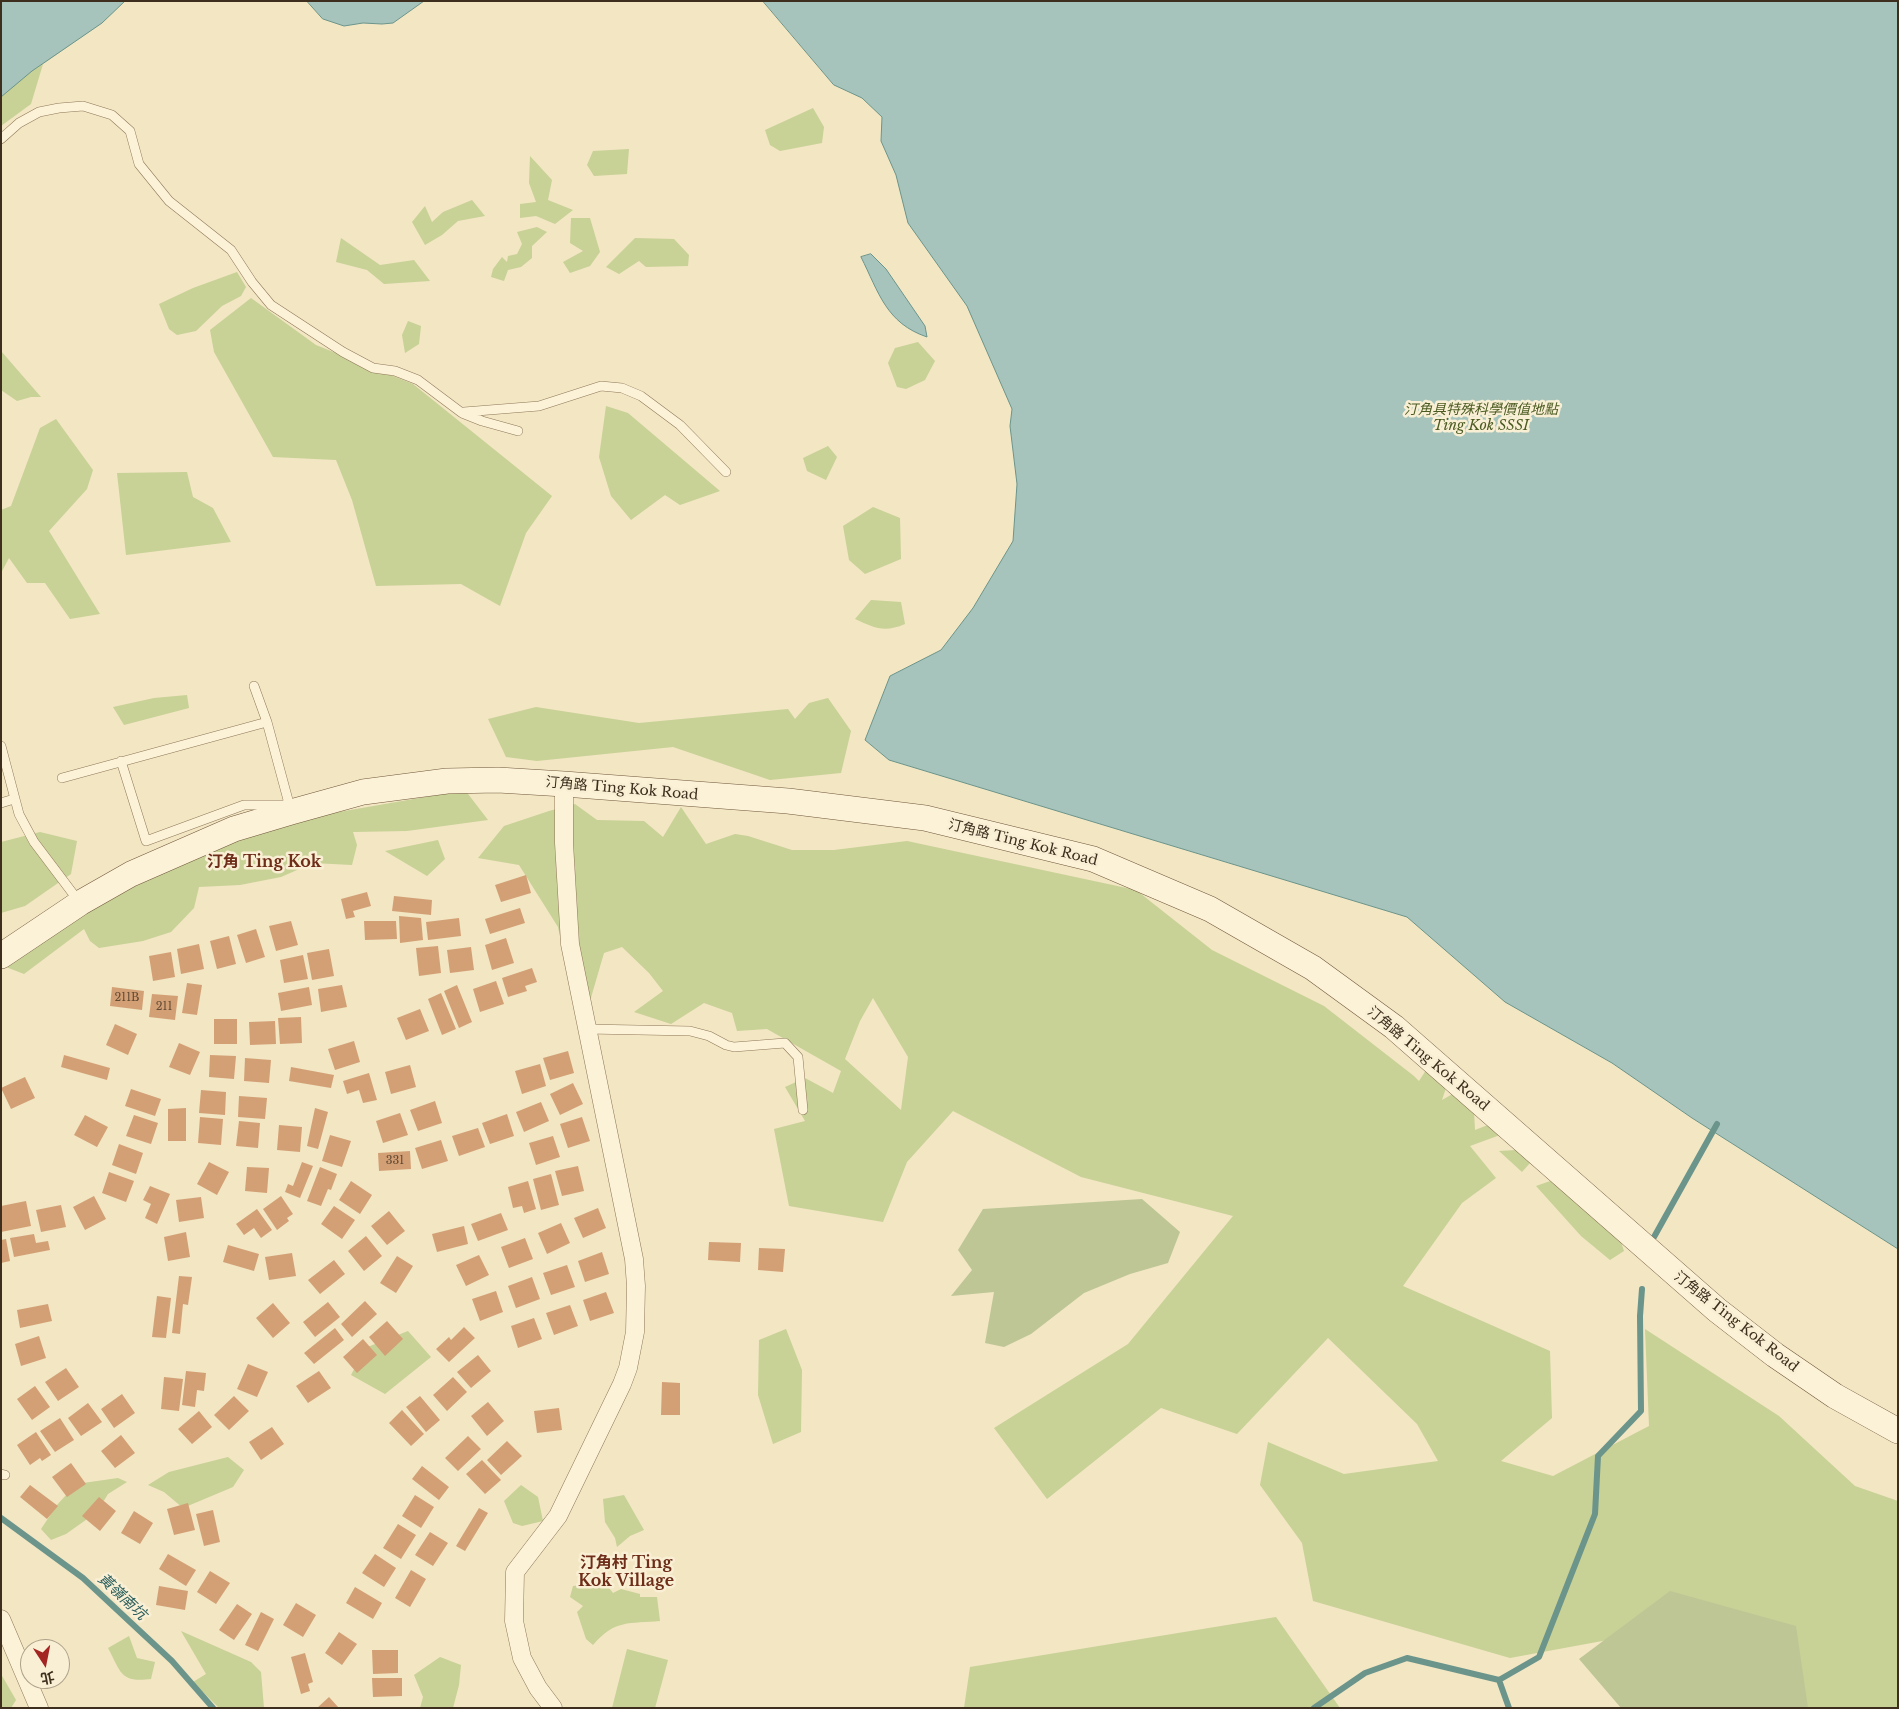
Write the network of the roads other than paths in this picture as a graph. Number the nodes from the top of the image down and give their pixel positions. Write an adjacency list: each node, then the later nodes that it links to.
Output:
1 (1, 139): 2 (lane)
2 (462, 413): 3 (lane); 4 (lane)
3 (518, 431)
4 (726, 472)
5 (254, 686): 6 (lane)
6 (267, 722): 8 (lane); 13 (lane)
7 (1, 746): 11 (lane)
8 (122, 761): 9 (lane); 13 (lane)
9 (62, 778)
10 (564, 784): 13 (main road, 汀角路 Ting Kok Road); 16 (street); 18 (main road, 汀角路 Ting Kok Road)
11 (14, 799): 12 (lane); 14 (lane)
12 (1, 803)
13 (290, 808): 14 (main road, 汀角路 Ting Kok Road)
14 (80, 903): 15 (main road, 汀角路 Ting Kok Road)
15 (1, 956)
16 (587, 1030): 17 (lane); 21 (street)
17 (804, 1110)
18 (1898, 1430)
19 (1, 1618): 20 (street)
20 (39, 1708)
21 (553, 1708)

